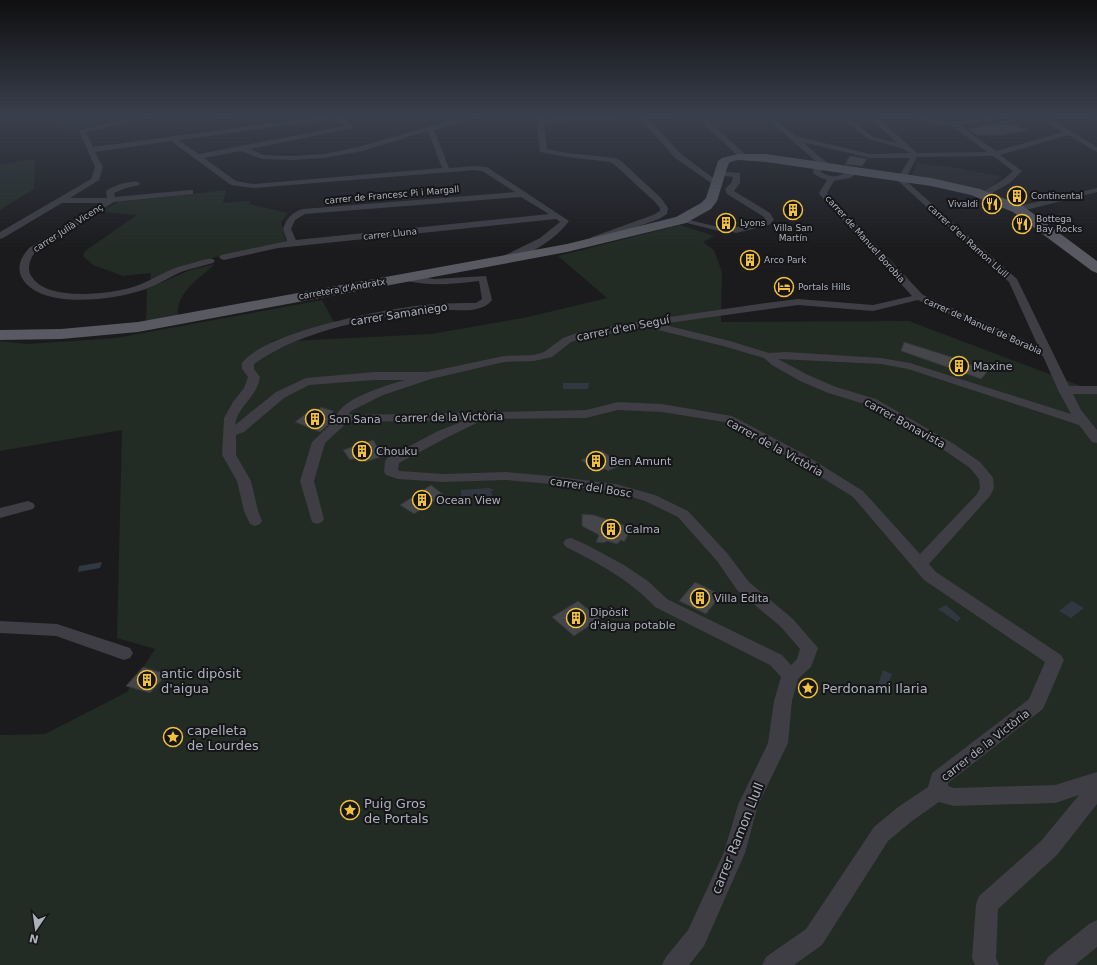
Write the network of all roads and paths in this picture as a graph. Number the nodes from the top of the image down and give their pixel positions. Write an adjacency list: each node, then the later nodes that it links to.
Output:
1 (96, 160): 21 (street)
2 (200, 160): 11 (street)
3 (442, 160): 11 (street)
4 (612, 160): 28 (street)
5 (685, 160): 14 (street)
6 (726, 160): 14 (main road, carretera d'Andratx)
7 (779, 160): 12 (main road, carretera d'Andratx)
8 (816, 160): 12 (street)
9 (912, 160): 13 (street)
10 (1003, 160): 19 (street)
11 (446, 170): 18 (street)
12 (826, 170): 13 (main road, carretera d'Andratx); 34 (street, carrer de Manuel Borobia)
13 (902, 178): 19 (main road, carretera d'Andratx); 37 (street, carrer d'en Ramon Llull)
14 (718, 179): 24 (main road, carretera d'Andratx); 25 (street, carretera d'Andratx)
15 (136, 183): 20 (street)
16 (1097, 190): 22 (street)
17 (190, 192): 20 (street)
18 (523, 194): 23 (street); 27 (street, carrer de Francesc Pi i Margall)
19 (982, 195): 22 (main road, carretera d'Andratx)
20 (112, 200): 21 (street); 30 (street, carrer Julià Vicenç)
21 (62, 201): 26 (street)
22 (1018, 209): 32 (main road, carretera d'Andratx)
23 (557, 216): 27 (street, carrer Lluna); 31 (street)
24 (681, 220): 25 (street, carretera d'Andratx); 28 (main road, carretera d'Andratx)
25 (736, 230)
26 (0, 236)
27 (293, 244): 29 (street, carrer Lluna)
28 (580, 245): 31 (main road, carretera d'Andratx)
29 (224, 257)
30 (210, 261)
31 (500, 261): 33 (main road, carretera d'Andratx)
32 (1097, 268)
33 (407, 278): 36 (main road, carretera d'Andratx); 45 (street, carrer Samaniego)
34 (919, 297): 35 (street, carrer d'en Seguí); 37 (street, carrer de Manuel de Borabia)
35 (642, 324): 38 (street, carrer Bonavista); 39 (street, carrer d'en Seguí)
36 (0, 335)
37 (1047, 354): 40 (street)
38 (768, 356): 44 (street); 52 (street, carrer Bonavista)
39 (428, 376): 43 (street); 45 (street, carrer d'en Seguí)
40 (1064, 390): 41 (street); 44 (street)
41 (1097, 390)
42 (486, 415): 43 (street, carrer de la Victòria); 52 (street, carrer de la Victòria); 55 (street, carrer del Bosc)
43 (345, 418): 49 (street)
44 (1083, 422): 46 (street)
45 (229, 433): 50 (street, carrer Samaniego)
46 (1097, 439)
47 (28, 506): 48 (street)
48 (0, 513)
49 (317, 519)
50 (255, 521)
51 (571, 543): 55 (street)
52 (920, 564): 58 (street, carrer de la Victòria)
53 (0, 627): 54 (street)
54 (124, 653)
55 (790, 676): 60 (street, carrer Ramon Llull)
56 (1097, 781): 58 (street)
57 (1097, 789): 62 (street)
58 (937, 792): 61 (street)
59 (1097, 932): 63 (street)
60 (674, 965)
61 (774, 965)
62 (987, 965)
63 (1056, 965)

